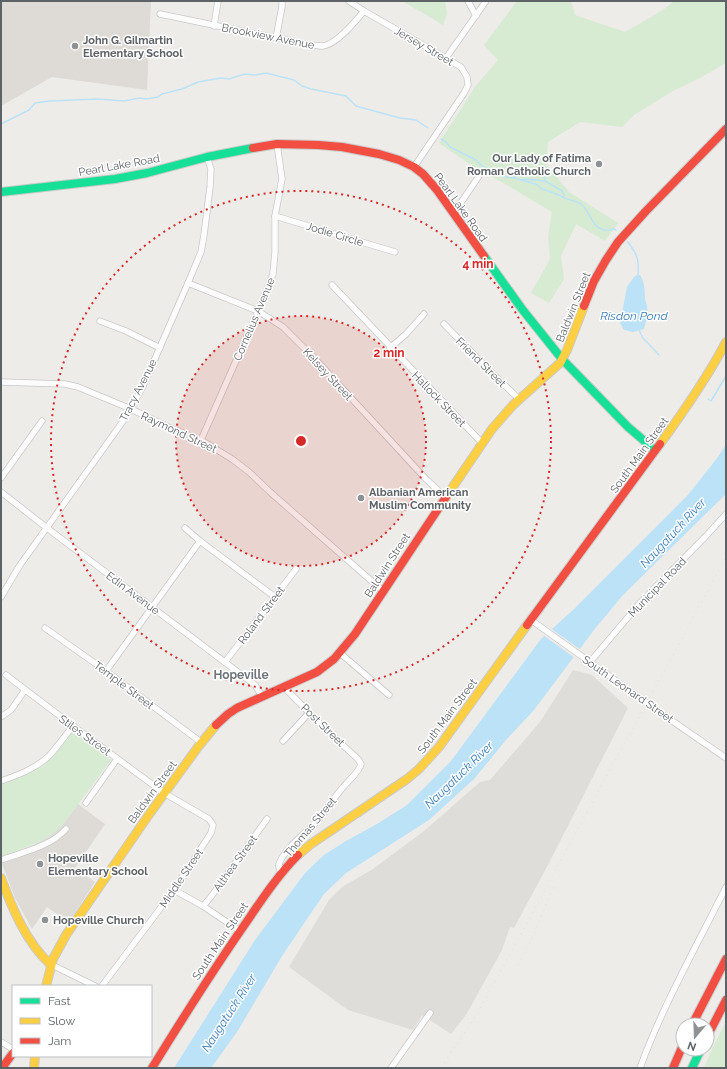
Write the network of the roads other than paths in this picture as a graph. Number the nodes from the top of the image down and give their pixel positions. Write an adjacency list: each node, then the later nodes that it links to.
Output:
1 (218, 1): 9 (street)
2 (282, 1): 10 (street)
3 (349, 1): 6 (street, Jersey Street)
4 (468, 1): 8 (street)
5 (486, 1): 8 (street)
6 (364, 11): 10 (street, Brookview Avenue); 11 (street, Jersey Street)
7 (160, 14): 9 (street, Brookview Avenue)
8 (476, 16): 11 (street)
9 (214, 26): 10 (street, Brookview Avenue)
10 (276, 38)
11 (446, 58): 15 (street, Jersey Street)
12 (726, 129): 30 (main road, Baldwin Street)
13 (277, 144): 14 (main road, Pearl Lake Road); 15 (main road, Pearl Lake Road); 19 (street, Cornelius Avenue)
14 (206, 157): 17 (main road, Pearl Lake Road); 21 (street, Tracy Avenue)
15 (414, 167): 18 (main road, Pearl Lake Road)
16 (479, 176): 18 (street)
17 (1, 192)
18 (453, 212): 30 (main road, Pearl Lake Road)
19 (276, 216): 20 (street, Jodie Circle); 23 (street, Cornelius Avenue)
20 (395, 252)
21 (188, 283): 23 (street, Kelsey Street); 28 (street, Tracy Avenue)
22 (332, 285): 29 (street, Hallock Street)
23 (258, 311): 35 (street, Cornelius Avenue); 40 (street, Kelsey Street)
24 (424, 314): 29 (street)
25 (100, 321): 28 (street)
26 (444, 324): 32 (street, Friend Street)
27 (726, 342): 37 (main road, South Main Street)
28 (160, 348): 33 (street, Tracy Avenue)
29 (390, 348): 36 (street, Hallock Street)
30 (562, 359): 32 (main road, Baldwin Street); 37 (main road, Pearl Lake Road)
31 (1, 382): 33 (street, Raymond Street)
32 (519, 400): 36 (main road, Baldwin Street)
33 (131, 409): 35 (street, Raymond Street); 42 (street, Tracy Avenue)
34 (42, 421): 38 (street)
35 (201, 440): 46 (street, Raymond Street)
36 (482, 443): 40 (main road, Baldwin Street)
37 (656, 450): 50 (main road, South Main Street)
38 (1, 478)
39 (1, 492): 42 (street, Edin Avenue)
40 (446, 497): 46 (main road, Baldwin Street)
41 (726, 514): 54 (street, Municipal Road)
42 (47, 528): 47 (street, Tracy Avenue); 49 (street, Edin Avenue)
43 (185, 528): 44 (street)
44 (200, 541): 48 (street); 49 (street)
45 (296, 569): 48 (street, Roland Street)
46 (383, 591): 52 (main road, Baldwin Street)
47 (1, 597)
48 (275, 597): 53 (street, Roland Street)
49 (152, 607): 53 (street, Edin Avenue); 55 (street)
50 (531, 620): 54 (street, South Leonard Street); 76 (main road, South Main Street)
51 (45, 628): 55 (street, Temple Street)
52 (340, 653): 57 (main road, Baldwin Street); 59 (street)
53 (225, 662): 60 (street, Edin Avenue)
54 (590, 662): 66 (street, South Leonard Street, bridge)
55 (106, 671): 65 (street, Temple Street)
56 (6, 675): 58 (street, Stiles Street)
57 (284, 687): 60 (main road, Baldwin Street); 61 (street, Post Street)
58 (25, 690): 62 (street); 63 (street, Stiles Street)
59 (389, 695)
60 (262, 696): 65 (main road, Baldwin Street)
61 (309, 712): 64 (street); 68 (street, Post Street)
62 (1, 717)
63 (73, 726): 67 (street, Stiles Street); 69 (street)
64 (283, 741)
65 (202, 743): 70 (main road, Baldwin Street)
66 (726, 758)
67 (117, 759): 70 (street, Stiles Street); 71 (street)
68 (360, 764): 76 (street, Thomas Street)
69 (1, 781)
70 (164, 793): 73 (street, Stiles Street); 83 (main road, Baldwin Street)
71 (86, 803)
72 (267, 819): 80 (street, Althea Street)
73 (213, 825): 79 (street, Middle Street)
74 (66, 829): 75 (street)
75 (1, 860)
76 (282, 872): 81 (main road, South Main Street)
77 (1, 878): 83 (main road)
78 (726, 887): 101 (street)
79 (174, 890): 80 (street); 86 (street, Middle Street)
80 (203, 906): 81 (street)
81 (240, 931): 99 (main road, South Main Street)
82 (726, 960): 89 (main road)
83 (50, 964): 84 (main road, Baldwin Street); 85 (street)
84 (46, 985)
85 (93, 985)
86 (103, 985)
87 (726, 1000): 90 (main road)
88 (430, 1013): 100 (street)
89 (696, 1017)
90 (715, 1021)
91 (1, 1042): 92 (street)
92 (12, 1049)
93 (12, 1054): 97 (main road)
94 (36, 1057): 98 (main road)
95 (678, 1057): 102 (main road)
96 (697, 1057): 103 (main road)
97 (2, 1068)
98 (34, 1068)
99 (152, 1068)
100 (392, 1068)
101 (640, 1068)
102 (673, 1068)
103 (692, 1068)

